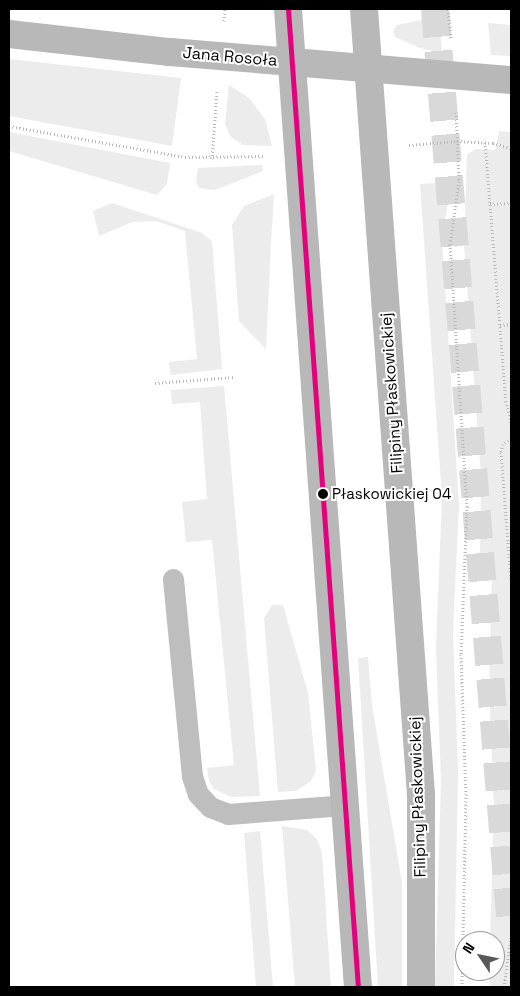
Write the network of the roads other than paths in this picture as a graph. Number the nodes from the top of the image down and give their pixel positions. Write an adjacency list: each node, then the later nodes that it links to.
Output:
1 (288, 9): 4 (main road)
2 (364, 9): 5 (main road, Filipiny Płaskowickiej)
3 (9, 34): 4 (main road, Jana Rosoła)
4 (291, 63): 5 (main road, Jana Rosoła); 8 (main road)
5 (369, 69): 6 (main road, Jana Rosoła); 10 (main road, Filipiny Płaskowickiej)
6 (511, 80)
7 (173, 579): 8 (lane)
8 (344, 805): 9 (main road)
9 (358, 987)
10 (421, 987)

